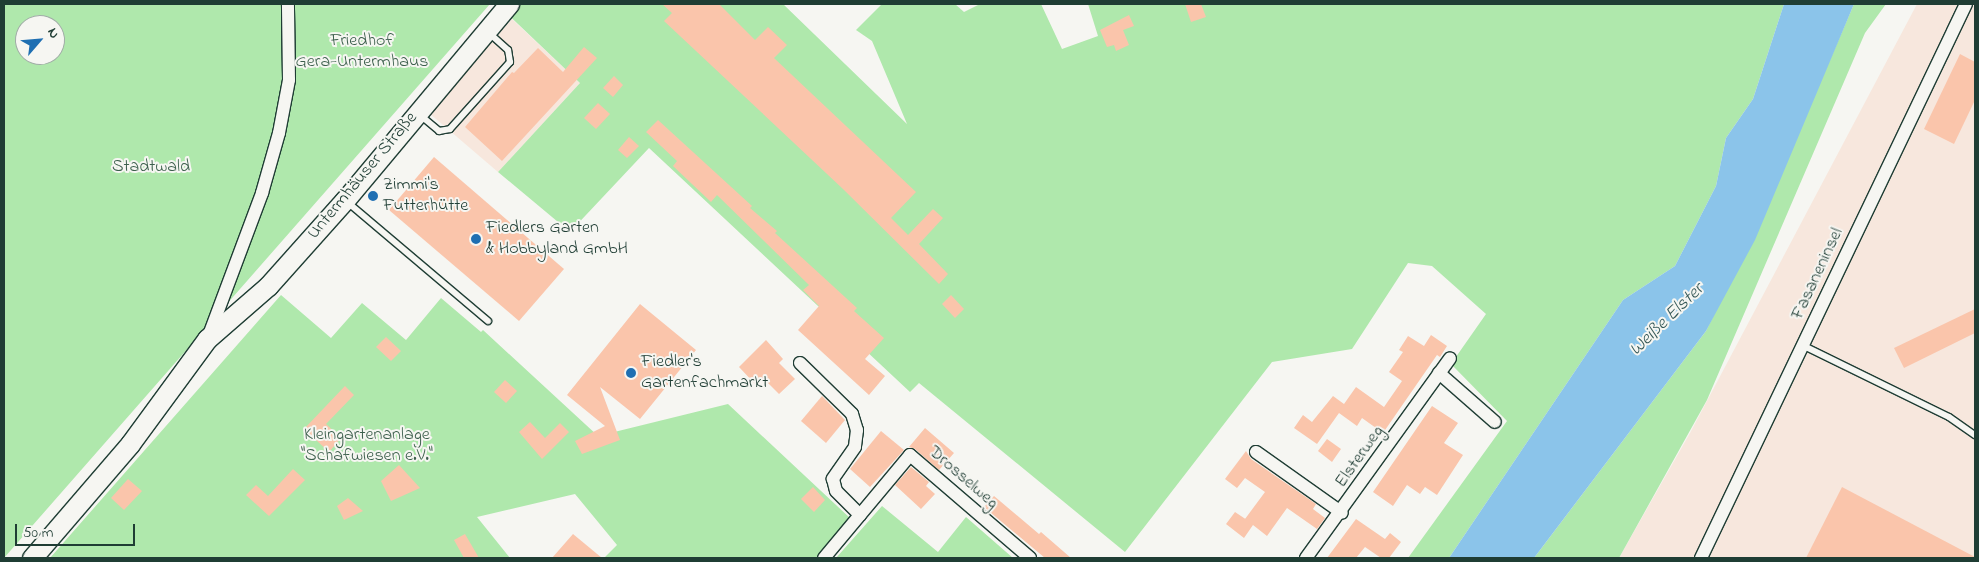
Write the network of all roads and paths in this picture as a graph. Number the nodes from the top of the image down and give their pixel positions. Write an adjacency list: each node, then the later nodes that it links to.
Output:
1 (288, 4): 8 (street, Untermhäuser Straße)
2 (509, 4): 4 (main road, Untermhäuser Straße)
3 (1966, 4): 9 (street, Fasaneninsel)
4 (486, 30): 5 (main road, Untermhäuser Straße); 5 (lane)
5 (417, 113): 6 (main road, Untermhäuser Straße)
6 (345, 200): 7 (lane); 8 (main road, Untermhäuser Straße)
7 (488, 321)
8 (207, 340): 18 (main road, Untermhäuser Straße)
9 (1804, 346): 14 (lane); 22 (street, Fasaneninsel)
10 (1450, 358): 12 (street, Elsterweg)
11 (800, 363): 17 (street)
12 (1439, 373): 13 (street); 16 (street, Elsterweg)
13 (1495, 422)
14 (1975, 435)
15 (1256, 452): 16 (street)
16 (1342, 513): 21 (street, Elsterweg)
17 (860, 515): 19 (street, Drosselweg); 20 (street, Drosselweg)
18 (32, 558)
19 (824, 558)
20 (1030, 558)
21 (1306, 558)
22 (1701, 558)

